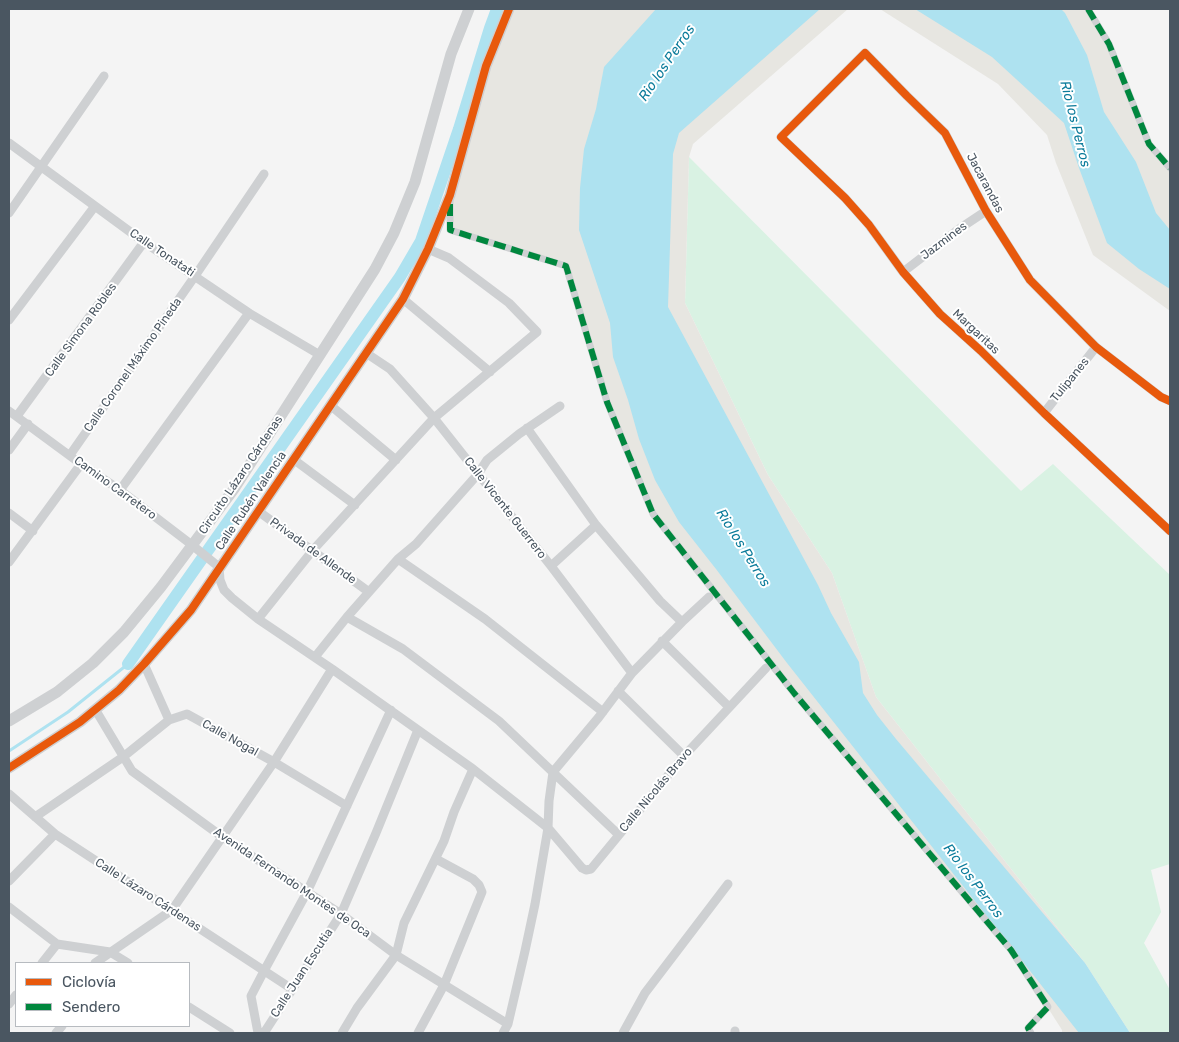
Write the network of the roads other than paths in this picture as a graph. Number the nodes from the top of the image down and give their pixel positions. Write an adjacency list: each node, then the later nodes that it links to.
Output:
1 (469, 9): 23 (street, Circuito Lázaro Cárdenas)
2 (509, 9): 10 (street)
3 (1088, 9): 8 (street)
4 (104, 76): 7 (street)
5 (781, 137): 12 (street, Jacarandas); 16 (street, Margaritas)
6 (9, 143): 7 (street, Calle Tonatati)
7 (41, 166): 11 (street, Calle Tonatati); 13 (street)
8 (1170, 168)
9 (264, 174): 17 (street, Calle Coronel Máximo Pineda)
10 (450, 195): 15 (street, Calle Rubén Valencia); 110 (street)
11 (95, 206): 14 (street, Calle Tonatati); 20 (street)
12 (986, 210): 16 (street, Jazmines); 21 (street, Jacarandas)
13 (9, 213)
14 (144, 242): 17 (street, Calle Tonatati); 30 (street, Calle Simona Robles)
15 (428, 250): 18 (street, Calle Rubén Valencia); 24 (street)
16 (903, 272): 29 (street, Margaritas)
17 (195, 276): 19 (street, Calle Tonatati); 35 (street, Calle Coronel Máximo Pineda)
18 (404, 299): 22 (street, Calle Rubén Valencia); 24 (street)
19 (250, 313): 23 (street, Calle Tonatati); 40 (street)
20 (9, 320)
21 (1096, 347): 25 (street, Jacarandas); 29 (street, Tulipanes)
22 (366, 353): 26 (street, Calle Rubén Valencia); 31 (street, Calle Vicente Guerrero)
23 (320, 355): 47 (street, Circuito Lázaro Cárdenas)
24 (490, 372): 31 (street)
25 (1170, 401)
26 (330, 405): 36 (street, Calle Rubén Valencia); 37 (street)
27 (560, 406): 33 (street)
28 (9, 411): 30 (street, Camino Carretero)
29 (1044, 413): 45 (street, Margaritas)
30 (17, 416): 32 (street, Camino Carretero)
31 (434, 418): 37 (street); 39 (street, Calle Vicente Guerrero)
32 (28, 424): 34 (street); 35 (street, Camino Carretero)
33 (527, 428): 39 (street); 44 (street)
34 (9, 450)
35 (70, 455): 38 (street, Camino Carretero)
36 (293, 459): 41 (street); 42 (street, Calle Rubén Valencia)
37 (396, 460): 41 (street)
38 (81, 464): 40 (street, Camino Carretero); 46 (street)
39 (478, 474): 49 (street); 52 (street, Calle Vicente Guerrero)
40 (120, 490): 47 (street, Camino Carretero)
41 (355, 505): 48 (street)
42 (258, 511): 48 (street, Privada de Allende); 51 (street, Calle Rubén Valencia)
43 (9, 512): 46 (street)
44 (596, 525): 52 (street); 57 (street)
45 (1170, 530)
46 (33, 531): 50 (street)
47 (195, 547): 51 (street, Camino Carretero); 70 (street, Circuito Lázaro Cárdenas)
48 (313, 550): 53 (street, Privada de Allende); 56 (street)
49 (398, 559): 53 (street); 68 (street)
50 (9, 562)
51 (217, 566): 56 (street); 60 (street, Calle Rubén Valencia)
52 (551, 566): 63 (street, Calle Vicente Guerrero)
53 (369, 592): 55 (street)
54 (709, 597): 57 (street)
55 (347, 617): 59 (street); 77 (street)
56 (258, 619): 59 (street)
57 (682, 622): 58 (street)
58 (662, 642): 63 (street); 65 (street)
59 (315, 657): 62 (street)
60 (144, 664): 66 (street, Calle Rubén Valencia); 69 (street)
61 (766, 668): 65 (street, Calle Nicolás Bravo)
62 (332, 669): 67 (street); 74 (street)
63 (632, 673): 64 (street)
64 (618, 691): 68 (street); 72 (street)
65 (729, 707): 72 (street, Calle Nicolás Bravo)
66 (95, 709): 73 (street, Avenida Fernando Montes de Oca); 75 (street, Calle Rubén Valencia)
67 (391, 710): 71 (street); 79 (street)
68 (603, 712): 77 (street)
69 (169, 720): 73 (street); 74 (street, Calle Nogal)
70 (9, 721)
71 (418, 730): 76 (street); 91 (street, Calle Juan Escutia)
72 (684, 756): 83 (street, Calle Nicolás Bravo)
73 (123, 757): 80 (street); 84 (street, Avenida Fernando Montes de Oca)
74 (274, 762): 79 (street, Calle Nogal); 84 (street)
75 (9, 768)
76 (473, 769): 81 (street); 85 (street)
77 (553, 772): 81 (street); 83 (street)
78 (10, 798): 80 (street, Calle Lázaro Cárdenas)
79 (347, 806): 88 (street)
80 (35, 817): 82 (street, Calle Lázaro Cárdenas)
81 (548, 828): 83 (street, Calle Nicolás Bravo); 102 (street)
82 (55, 834): 86 (street); 90 (street, Calle Lázaro Cárdenas)
83 (619, 835)
84 (222, 836): 88 (street, Avenida Fernando Montes de Oca); 90 (street)
85 (436, 859): 94 (street); 99 (street)
86 (9, 881)
87 (728, 884): 109 (street)
88 (307, 892): 91 (street, Avenida Fernando Montes de Oca); 98 (street)
89 (9, 909): 92 (street)
90 (172, 910): 93 (street); 98 (street, Calle Lázaro Cárdenas)
91 (341, 914): 94 (street, Avenida Fernando Montes de Oca); 100 (street, Calle Juan Escutia)
92 (57, 944): 93 (street); 95 (street)
93 (110, 952): 96 (street); 97 (street)
94 (396, 956): 99 (street, Avenida Fernando Montes de Oca); 106 (street)
95 (43, 962)
96 (96, 962)
97 (126, 962)
98 (264, 971): 100 (street, Calle Lázaro Cárdenas); 104 (street)
99 (444, 985): 102 (street, Avenida Fernando Montes de Oca); 107 (street)
100 (292, 989): 105 (street, Calle Juan Escutia)
101 (190, 1008): 103 (street)
102 (508, 1024): 108 (street)
103 (230, 1033)
104 (258, 1033)
105 (264, 1033)
106 (342, 1033)
107 (418, 1033)
108 (503, 1033)
109 (624, 1033)
110 (1031, 1033)

